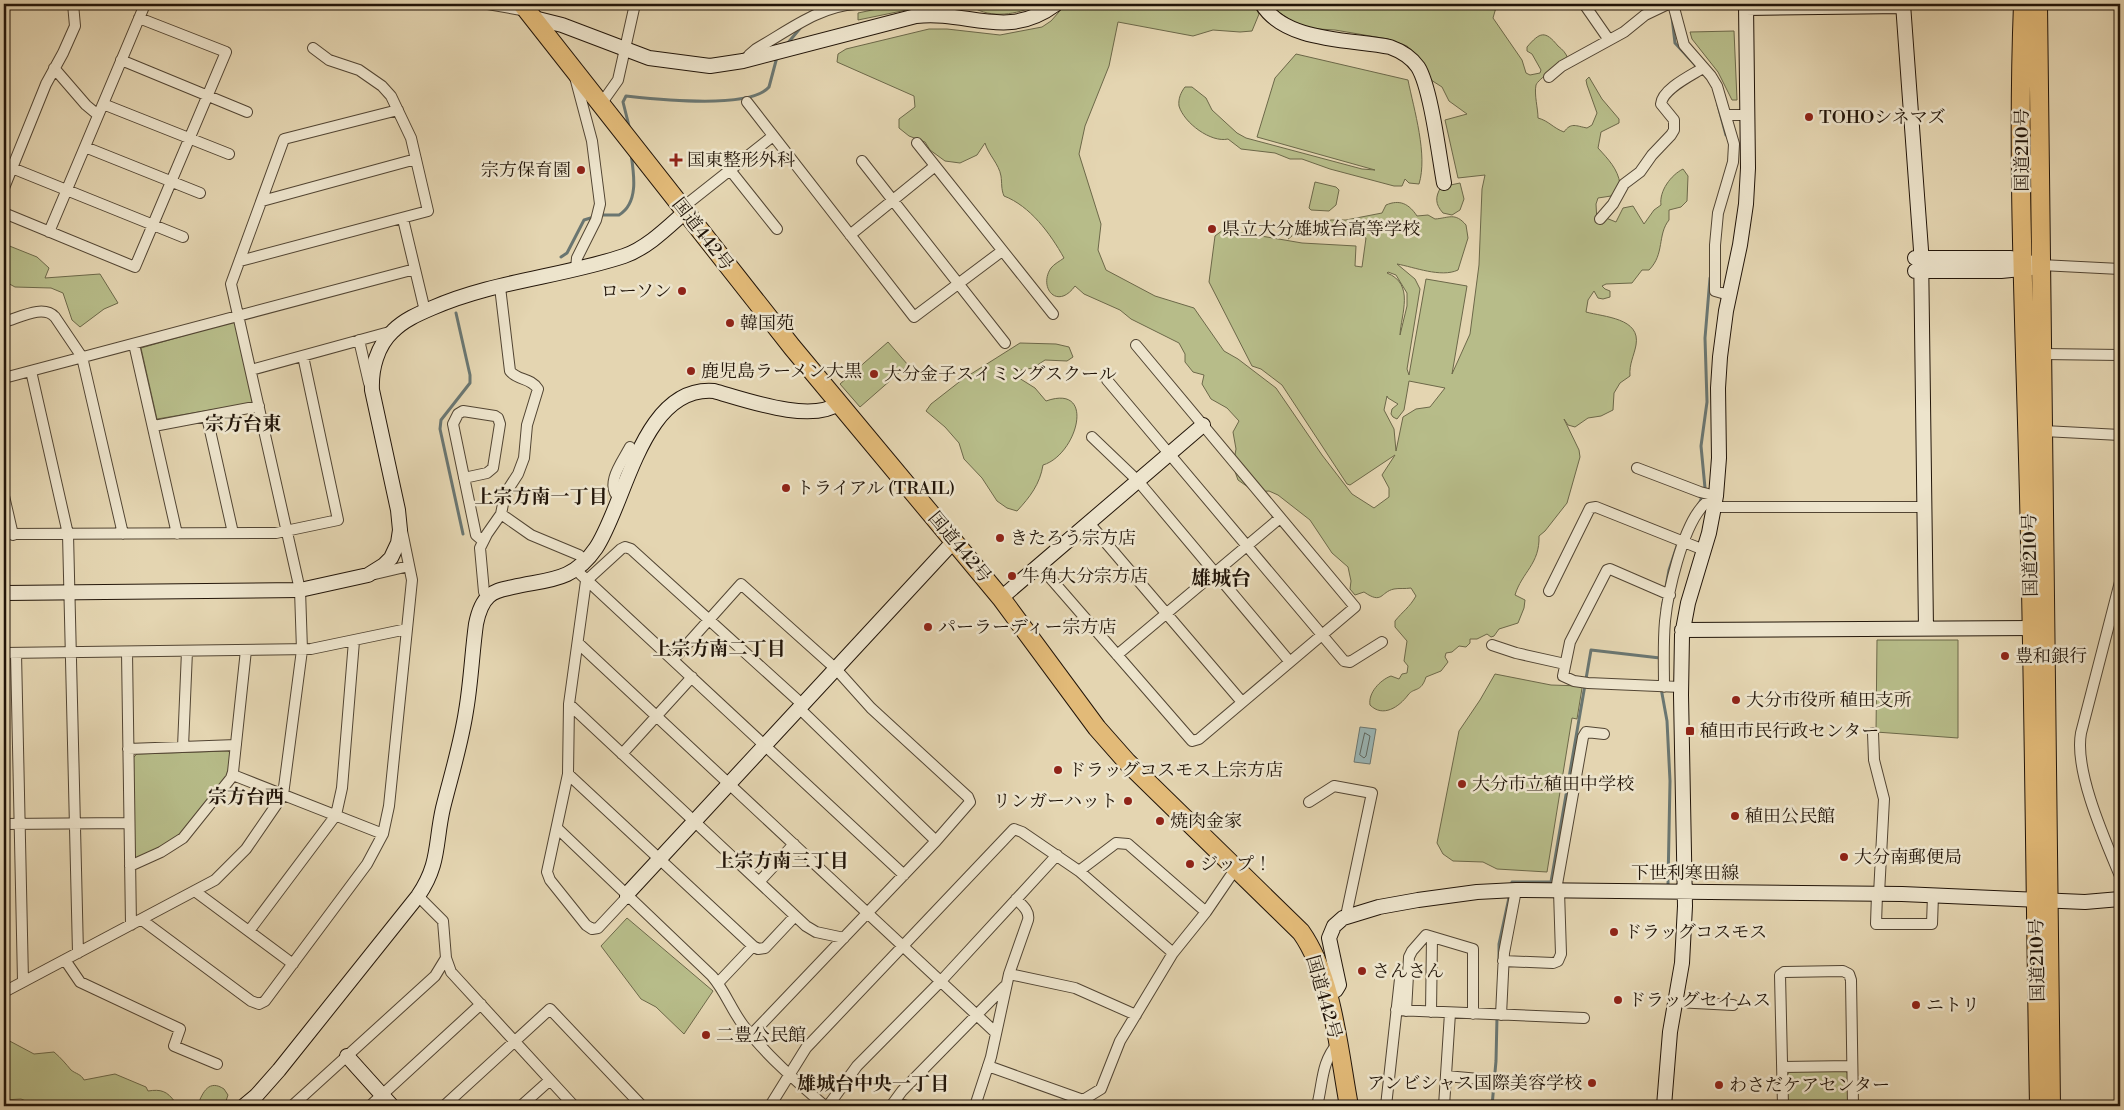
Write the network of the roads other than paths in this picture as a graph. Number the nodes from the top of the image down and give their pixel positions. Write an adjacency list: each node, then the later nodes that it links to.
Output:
1 (73, 4): 21 (street)
2 (488, 4): 14 (street)
3 (635, 4): 17 (street)
4 (856, 4): 19 (street)
5 (1056, 4): 19 (street)
6 (1262, 4): 44 (street)
7 (1584, 4): 15 (street)
8 (1668, 4): 15 (street)
9 (1673, 4): 22 (street)
10 (2023, 4): 61 (highway, 国道210号)
11 (2038, 4): 63 (highway, 国道210号)
12 (1900, 5): 13 (street); 62 (street)
13 (1746, 6): 32 (street)
14 (528, 11): 17 (street); 20 (highway, 国道442号)
15 (1608, 40): 23 (street)
16 (313, 48): 28 (street)
17 (625, 49): 19 (street); 27 (street)
18 (121, 60): 24 (street); 24 (street); 26 (street)
19 (750, 60)
20 (571, 66): 27 (highway, 国道442号); 64 (street)
21 (54, 68): 30 (street); 41 (street)
22 (1703, 68): 31 (street); 53 (street)
23 (1549, 77)
24 (207, 96): 29 (street); 34 (street)
25 (747, 102): 33 (street)
26 (103, 104): 30 (street); 34 (street)
27 (601, 104): 50 (highway, 国道442号)
28 (398, 110): 38 (street); 48 (street)
29 (247, 112)
30 (98, 115): 36 (street)
31 (1726, 115): 32 (street); 69 (street)
32 (1747, 115): 69 (street)
33 (773, 136): 42 (street); 57 (street)
34 (189, 138): 37 (street); 43 (street)
35 (917, 143): 40 (street)
36 (85, 147): 43 (street); 46 (street)
37 (229, 154)
38 (416, 159): 48 (street); 52 (street)
39 (862, 161): 49 (street)
40 (935, 166): 49 (street); 59 (street)
41 (12, 168): 45 (street); 46 (street)
42 (730, 170): 50 (street); 55 (street)
43 (171, 181): 47 (street); 54 (street)
44 (1444, 183)
45 (4, 188)
46 (66, 190): 54 (street); 56 (street)
47 (200, 193)
48 (262, 200): 60 (street)
49 (893, 201): 57 (street); 67 (street)
50 (684, 210): 64 (street); 87 (highway, 国道442号)
51 (4, 213): 56 (street)
52 (403, 219): 60 (street); 65 (street)
53 (1600, 219)
54 (153, 224): 56 (street); 58 (street)
55 (777, 229)
56 (49, 232)
57 (850, 235): 67 (street)
58 (184, 237)
59 (1002, 251): 67 (street); 71 (street)
60 (240, 262): 72 (street)
61 (2023, 264): 62 (street); 63 (street); 136 (highway, 国道210号)
62 (1918, 265): 104 (street)
63 (2042, 265): 66 (street); 79 (highway, 国道210号)
64 (576, 268): 68 (street)
65 (415, 269): 70 (street); 72 (street)
66 (2120, 269)
67 (958, 285): 77 (street)
68 (500, 286): 70 (street); 106 (street)
69 (1729, 295): 102 (street)
70 (425, 311): 74 (street)
71 (1053, 314)
72 (239, 316): 76 (street); 83 (street)
73 (4, 322): 82 (street)
74 (393, 331): 75 (street); 89 (street)
75 (359, 340): 81 (street); 89 (street)
76 (134, 344): 82 (street); 91 (street)
77 (1005, 344)
78 (1136, 346): 92 (street)
79 (2043, 354): 80 (street); 93 (highway, 国道210号)
80 (2120, 355)
81 (303, 356): 83 (street); 109 (street)
82 (82, 357): 84 (street); 112 (street)
83 (251, 370): 88 (street)
84 (31, 371): 85 (street); 111 (street)
85 (4, 378)
86 (1107, 380): 97 (street)
87 (839, 403): 103 (street); 116 (highway, 国道442号)
88 (259, 406): 90 (street); 109 (street)
89 (374, 406): 105 (street)
90 (207, 416): 91 (street); 110 (street)
91 (154, 426): 113 (street)
92 (1203, 426): 97 (street); 107 (street)
93 (2044, 431): 94 (street); 136 (highway, 国道210号)
94 (2120, 435)
95 (1092, 437): 100 (street)
96 (630, 447): 103 (street)
97 (1169, 454): 100 (street); 118 (street)
98 (1637, 468): 102 (street)
99 (464, 478): 99 (street); 115 (street)
100 (1138, 481): 108 (street); 123 (street)
101 (4, 496): 114 (street)
102 (1709, 497): 104 (street); 117 (street); 119 (street)
103 (618, 498): 120 (street)
104 (1921, 506): 138 (street)
105 (398, 510): 122 (street); 124 (street)
106 (501, 514): 115 (street); 120 (street)
107 (1280, 518): 118 (street); 140 (street)
108 (1089, 523): 121 (street); 134 (street)
109 (287, 532): 110 (street); 127 (street)
110 (233, 533): 113 (street)
111 (68, 534): 112 (street); 114 (street); 130 (street)
112 (123, 534): 113 (street)
113 (177, 534)
114 (8, 535)
115 (483, 541): 132 (street)
116 (954, 541): 133 (highway, 国道442号); 156 (street)
117 (1680, 541): 119 (street); 128 (street); 131 (street)
118 (1247, 546): 123 (street); 140 (street)
119 (1704, 550): 139 (street)
120 (581, 565): 125 (street); 132 (street)
121 (1039, 565): 133 (street); 152 (street)
122 (409, 566): 124 (street); 137 (street)
123 (1215, 572): 134 (street); 154 (street)
124 (354, 578): 127 (street)
125 (586, 580): 135 (street); 143 (street); 153 (street)
126 (2120, 582): 192 (street)
127 (300, 590): 130 (street); 146 (street)
128 (1549, 591)
129 (5, 594): 130 (street)
130 (70, 594): 148 (street)
131 (1670, 595): 155 (street); 158 (street)
132 (489, 596): 200 (street)
133 (1001, 598): 189 (highway, 国道442号)
134 (1166, 613): 152 (street); 160 (street)
135 (709, 619): 153 (street); 156 (street); 162 (street)
136 (2039, 628): 138 (street); 204 (highway, 国道210号)
137 (407, 629): 141 (street); 183 (street)
138 (1922, 629): 139 (street)
139 (1682, 630): 159 (street)
140 (1322, 635): 142 (street); 154 (street)
141 (354, 640): 146 (street); 176 (street)
142 (1382, 642)
143 (578, 643): 161 (street); 163 (street)
144 (1492, 645): 155 (street)
145 (246, 650): 146 (street); 147 (street); 167 (street)
146 (302, 650): 174 (street)
147 (187, 651): 149 (street); 168 (street)
148 (71, 652): 149 (street); 151 (street); 181 (street)
149 (127, 652): 169 (street)
150 (4, 653): 151 (street)
151 (16, 653): 180 (street)
152 (1117, 655): 160 (street)
153 (673, 660): 157 (street)
154 (1290, 662): 160 (street)
155 (1565, 664): 158 (street)
156 (836, 670): 162 (street); 184 (street)
157 (692, 677): 163 (street); 166 (street)
158 (1664, 687): 159 (street)
159 (1680, 687): 197 (street)
160 (1242, 702)
161 (569, 704): 170 (street); 171 (street)
162 (801, 707): 166 (street); 184 (street)
163 (657, 717): 170 (street); 173 (street)
164 (1873, 733): 198 (street)
165 (1604, 734): 195 (street)
166 (766, 745): 173 (street); 191 (street)
167 (236, 746): 168 (street); 172 (street)
168 (183, 747): 169 (street)
169 (128, 749): 178 (street)
170 (622, 754): 177 (street)
171 (568, 774): 182 (street); 187 (street)
172 (233, 775): 174 (street); 188 (street)
173 (730, 784): 177 (street); 185 (street)
174 (283, 795): 176 (street); 196 (street)
175 (1309, 802): 208 (street)
176 (336, 816): 183 (street); 211 (street)
177 (695, 822): 187 (street); 193 (street)
178 (129, 823): 181 (street); 188 (street)
179 (4, 824): 180 (street)
180 (20, 824): 181 (street); 224 (street)
181 (75, 824): 216 (street)
182 (557, 828): 201 (street); 201 (street)
183 (383, 834): 221 (street)
184 (936, 841): 191 (street)
185 (794, 844): 193 (street); 206 (street)
186 (1057, 855): 190 (street); 203 (street); 215 (street)
187 (660, 860): 201 (street); 214 (street)
188 (130, 866): 210 (street)
189 (1236, 868): 205 (street); 228 (highway, 国道442号)
190 (1079, 871): 205 (street); 217 (street)
191 (904, 875): 206 (street)
192 (2120, 876)
193 (760, 882): 207 (street)
194 (1516, 890): 195 (street, 下世利寒田線); 208 (street, 下世利寒田線); 220 (street)
195 (1557, 891): 197 (street, 下世利寒田線); 220 (street)
196 (196, 892): 209 (street); 211 (street)
197 (1685, 892): 198 (street, 下世利寒田線); 229 (street)
198 (1878, 894): 199 (street, 下世利寒田線); 199 (street)
199 (1934, 895): 204 (street, 下世利寒田線)
200 (418, 896): 218 (street); 256 (street)
201 (627, 897): 225 (street)
202 (2120, 899): 204 (street, 下世利寒田線)
203 (1016, 900): 222 (street); 223 (street)
204 (2043, 901): 275 (highway, 国道210号); 276 (highway, 国道210号)
205 (1206, 912): 217 (street)
206 (868, 913): 213 (street); 215 (street)
207 (796, 916): 213 (street); 214 (street)
208 (1346, 916): 228 (street)
209 (142, 920): 210 (street); 221 (street)
210 (131, 925): 216 (street)
211 (249, 931): 221 (street)
212 (1432, 937): 232 (street); 233 (street); 236 (street)
213 (844, 938): 241 (street)
214 (753, 946): 225 (street)
215 (903, 946): 223 (street); 249 (street)
216 (78, 953): 219 (street)
217 (1173, 953): 237 (street)
218 (446, 958): 230 (street); 244 (street)
219 (65, 960): 224 (street); 245 (street)
220 (1503, 961): 238 (street)
221 (293, 964)
222 (1009, 974): 226 (street); 237 (street)
223 (941, 981): 235 (street); 265 (street)
224 (23, 982): 227 (street)
225 (718, 983): 241 (street)
226 (1005, 986): 235 (street); 240 (street)
227 (4, 992)
228 (1327, 994): 243 (highway, 国道442号)
229 (1676, 1002): 231 (street); 272 (street)
230 (481, 1004): 242 (street); 253 (street)
231 (1733, 1005)
232 (1401, 1011): 233 (street); 270 (street)
233 (1431, 1012): 234 (street)
234 (1450, 1013): 236 (street); 250 (street)
235 (977, 1014): 240 (street); 255 (street)
236 (1473, 1014): 238 (street)
237 (1136, 1015): 254 (street)
238 (1501, 1015): 239 (street)
239 (1584, 1018)
240 (996, 1033): 246 (street)
241 (751, 1034): 249 (street)
242 (515, 1042): 251 (street); 260 (street); 263 (street)
243 (1338, 1043): 268 (street); 269 (highway, 国道442号)
244 (347, 1056): 253 (street); 257 (street)
245 (217, 1064)
246 (988, 1066): 254 (street); 267 (street)
247 (1852, 1066): 248 (street); 248 (street); 274 (street)
248 (1782, 1067): 273 (street)
249 (790, 1073): 264 (street); 265 (street)
250 (1446, 1076): 252 (street); 271 (street)
251 (550, 1080): 261 (street); 262 (street)
252 (1512, 1082)
253 (382, 1095): 258 (street); 259 (street)
254 (1080, 1103)
255 (892, 1104): 266 (street)
256 (244, 1106)
257 (292, 1106)
258 (370, 1106)
259 (392, 1106)
260 (444, 1106)
261 (521, 1106)
262 (574, 1106)
263 (642, 1106)
264 (770, 1106)
265 (826, 1106)
266 (908, 1106)
267 (975, 1106)
268 (1317, 1106)
269 (1349, 1106)
270 (1386, 1106)
271 (1444, 1106)
272 (1664, 1106)
273 (1783, 1106)
274 (1853, 1106)
275 (2039, 1106)
276 (2051, 1106)

